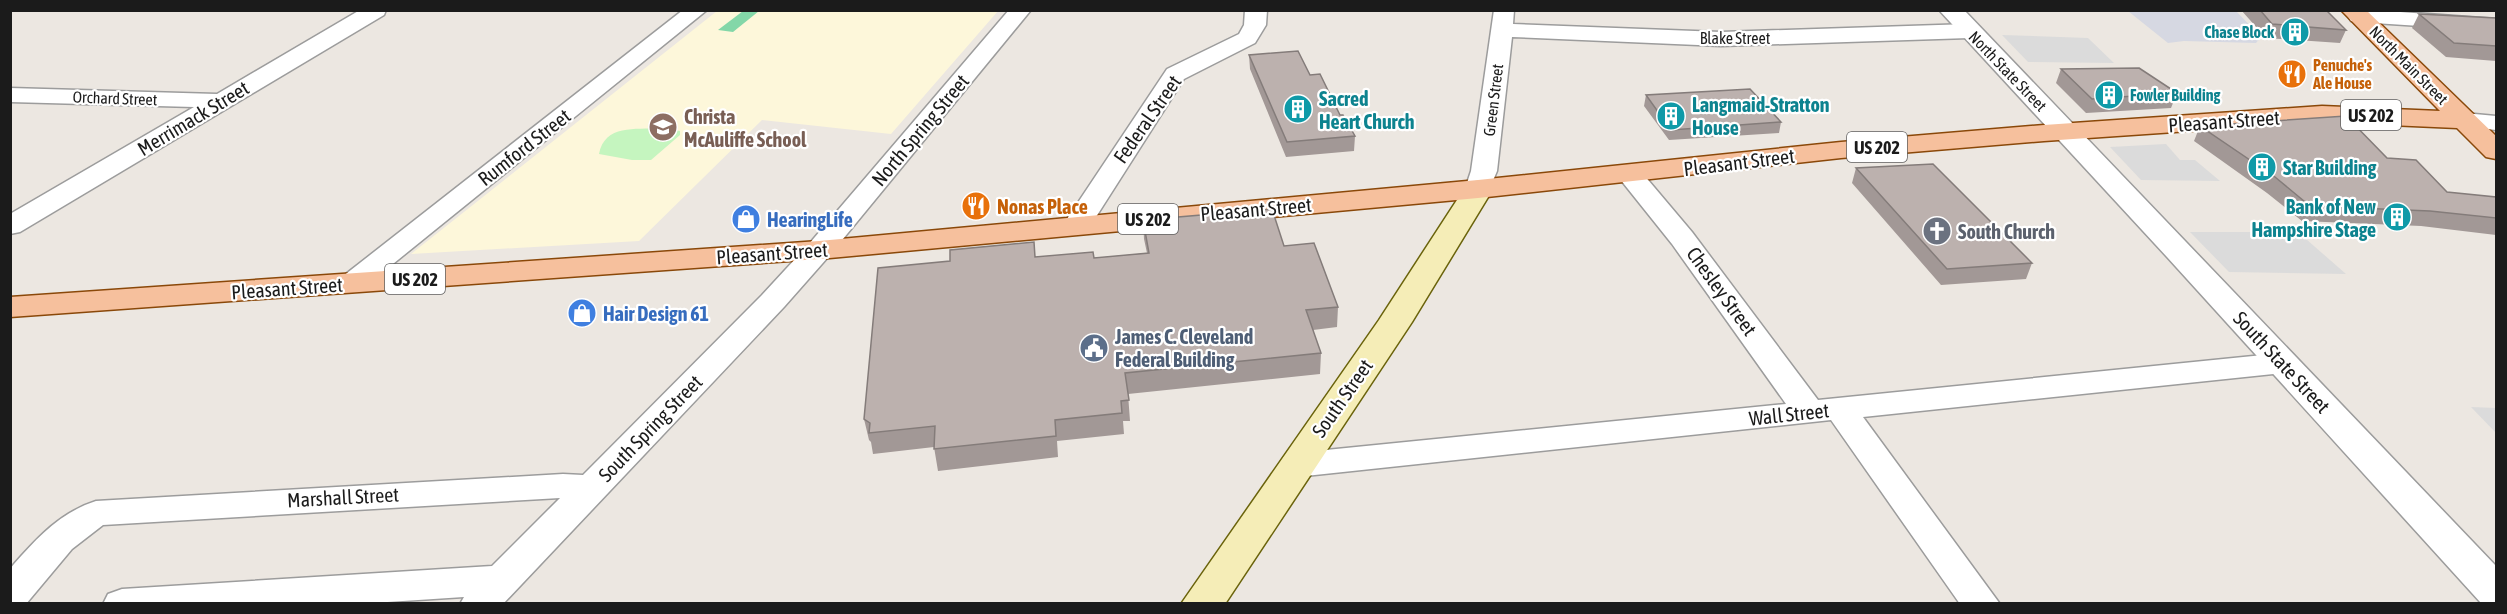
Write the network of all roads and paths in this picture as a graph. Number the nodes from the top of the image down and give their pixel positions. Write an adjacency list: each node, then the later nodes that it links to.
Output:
1 (376, 10): 11 (street, Merrimack Street)
2 (697, 10): 21 (street, Rumford Street)
3 (1021, 10): 20 (street, North Spring Street)
4 (1256, 10): 18 (street, Federal Street)
5 (1950, 10): 9 (street, North State Street)
6 (2356, 13): 8 (street); 12 (main road, North Main Street)
7 (1503, 20): 9 (street, Blake Street); 17 (street, Green Street)
8 (2496, 25)
9 (1969, 31): 14 (street, North State Street)
10 (10, 95): 11 (street, Orchard Street)
11 (220, 101): 19 (street, Merrimack Street)
12 (2464, 120): 13 (street); 14 (main road, Pleasant Street / US 202); 15 (main road, North Main Street)
13 (2496, 123)
14 (2067, 132): 16 (main road, Pleasant Street / US 202); 23 (street, South State Street)
15 (2496, 151)
16 (1629, 174): 17 (main road, Pleasant Street / US 202); 24 (street, Chesley Street)
17 (1478, 189): 18 (main road, Pleasant Street / US 202); 25 (main road, South Street)
18 (1077, 225): 20 (main road, Pleasant Street / US 202)
19 (10, 226)
20 (819, 250): 21 (main road, Pleasant Street / US 202); 26 (street, South Spring Street)
21 (352, 284): 22 (main road, Pleasant Street / US 202)
22 (10, 308)
23 (2283, 363): 24 (street, Wall Street); 28 (street, South State Street)
24 (1825, 410): 25 (street, Wall Street); 32 (street, Chesley Street)
25 (1296, 465): 31 (main road, South Street)
26 (592, 488): 27 (street, South Spring Street); 29 (street, Marshall Street)
27 (490, 592): 30 (street)
28 (2496, 592)
29 (10, 596)
30 (122, 603)
31 (1202, 603)
32 (1981, 603)

